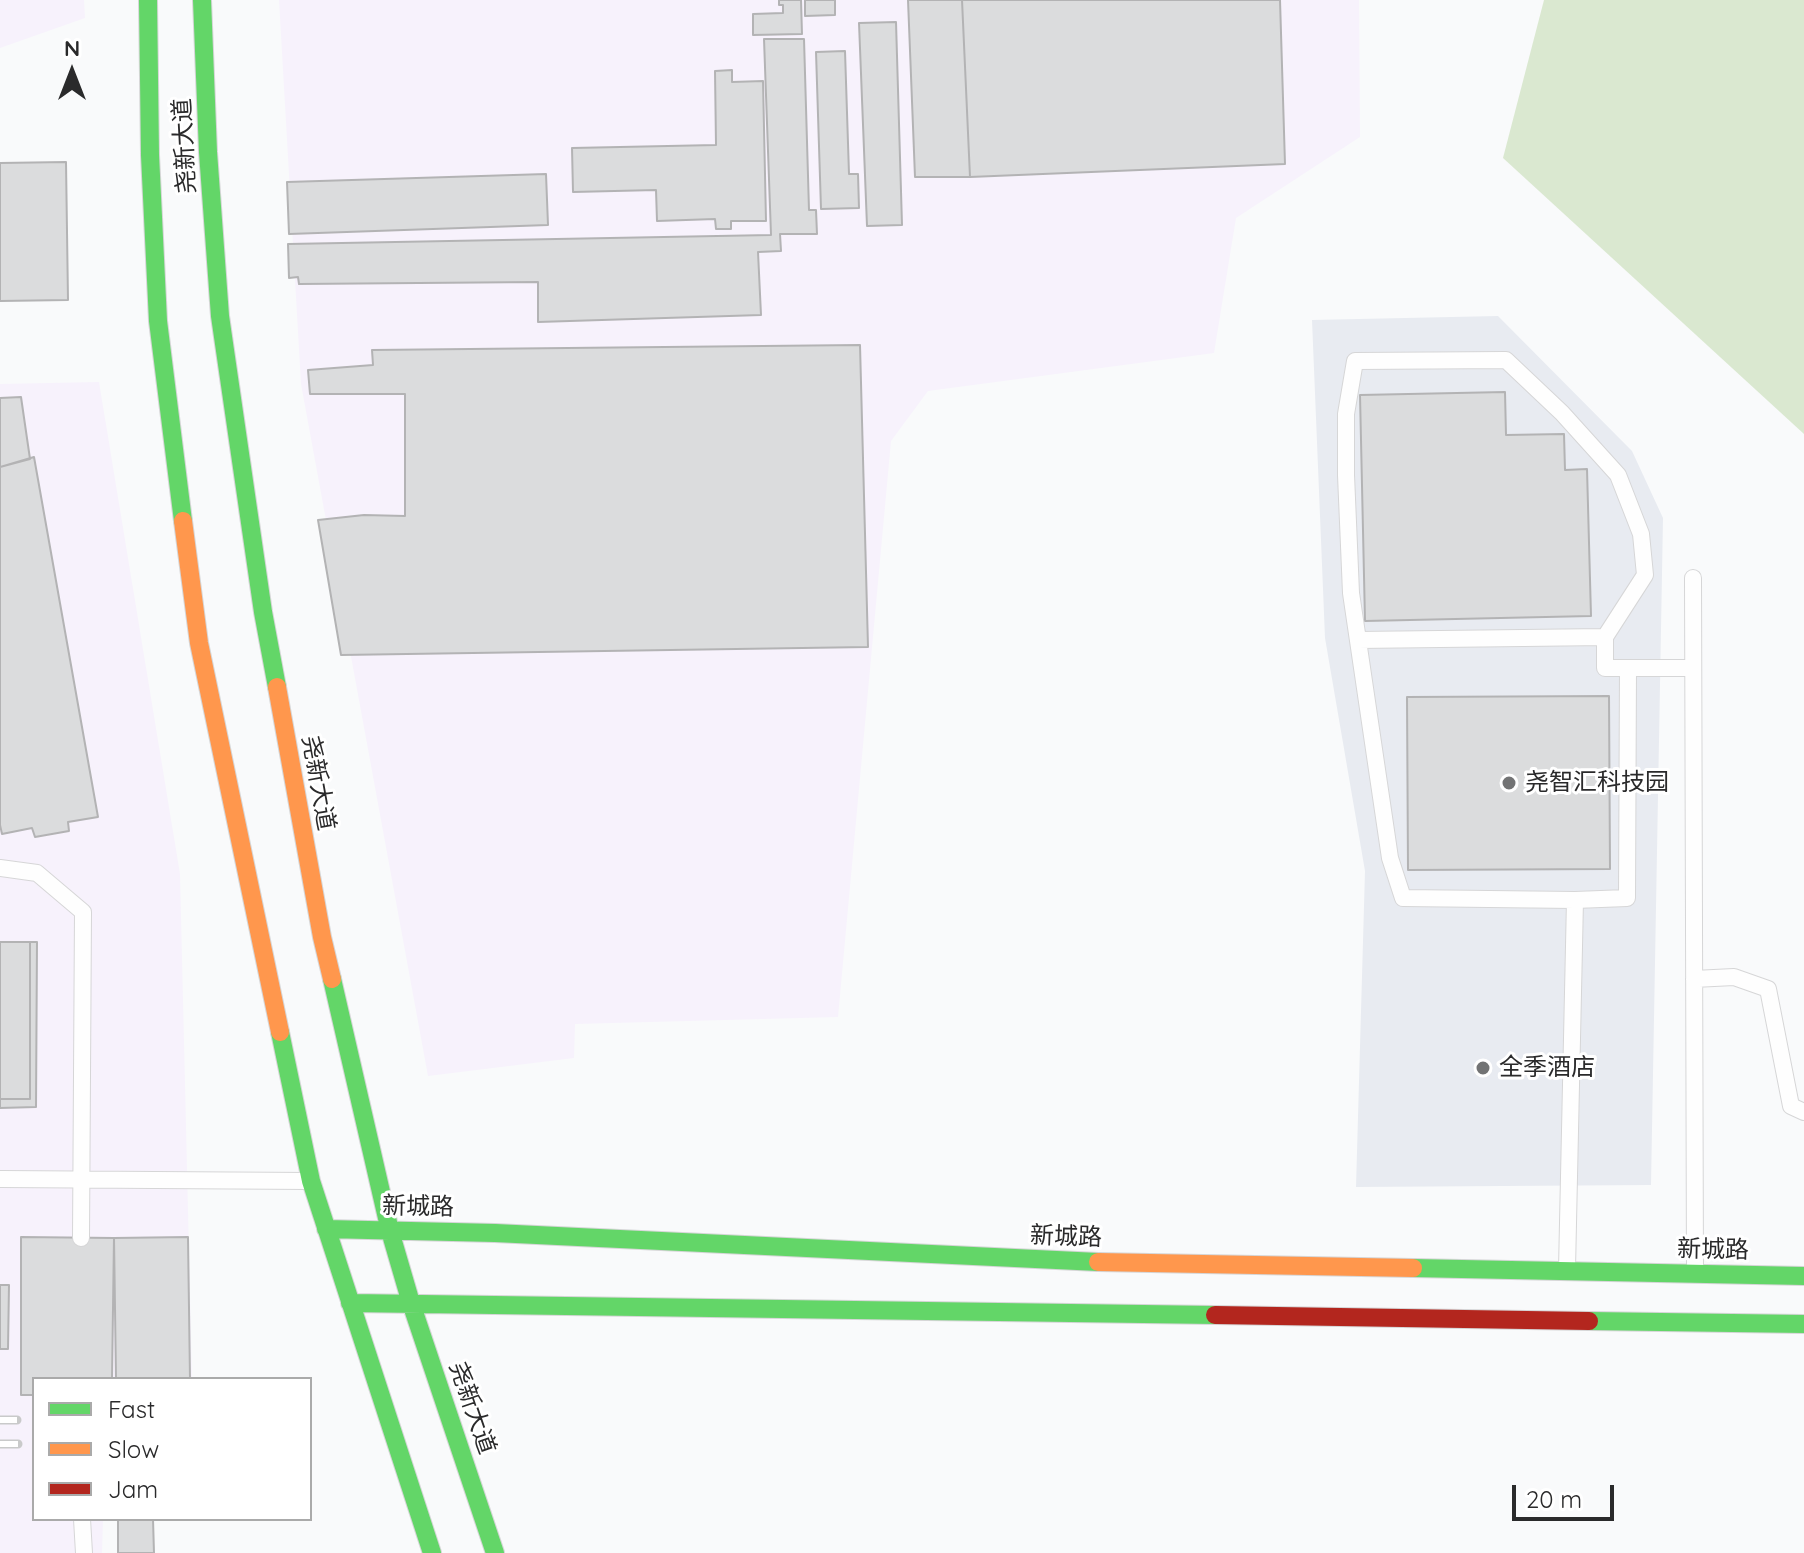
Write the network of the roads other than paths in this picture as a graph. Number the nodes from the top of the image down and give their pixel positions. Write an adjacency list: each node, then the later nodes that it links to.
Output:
1 (148, 0): 14 (main road, 尧新大道)
2 (202, 0): 16 (main road, 尧新大道)
3 (1693, 578): 7 (lane)
4 (1605, 637): 5 (lane); 5 (lane); 6 (lane)
5 (1358, 640): 9 (lane)
6 (1628, 668): 7 (lane); 9 (lane)
7 (1693, 668): 10 (lane)
8 (0, 868): 13 (lane)
9 (1575, 900): 18 (lane)
10 (1694, 979): 11 (lane); 19 (lane)
11 (1804, 1112)
12 (0, 1179): 13 (lane)
13 (82, 1179): 14 (lane); 17 (lane)
14 (311, 1181): 15 (main road, 尧新大道)
15 (326, 1229): 16 (main road, 新城路); 21 (main road, 尧新大道)
16 (390, 1231): 18 (main road, 新城路); 22 (main road, 尧新大道)
17 (81, 1238)
18 (1567, 1271): 19 (main road, 新城路)
19 (1695, 1274): 20 (main road, 新城路)
20 (1804, 1276)
21 (350, 1303): 22 (main road); 26 (main road, 尧新大道)
22 (411, 1303): 23 (main road); 27 (main road, 尧新大道)
23 (1804, 1324)
24 (82, 1521): 25 (lane)
25 (84, 1553)
26 (432, 1553)
27 (495, 1553)

